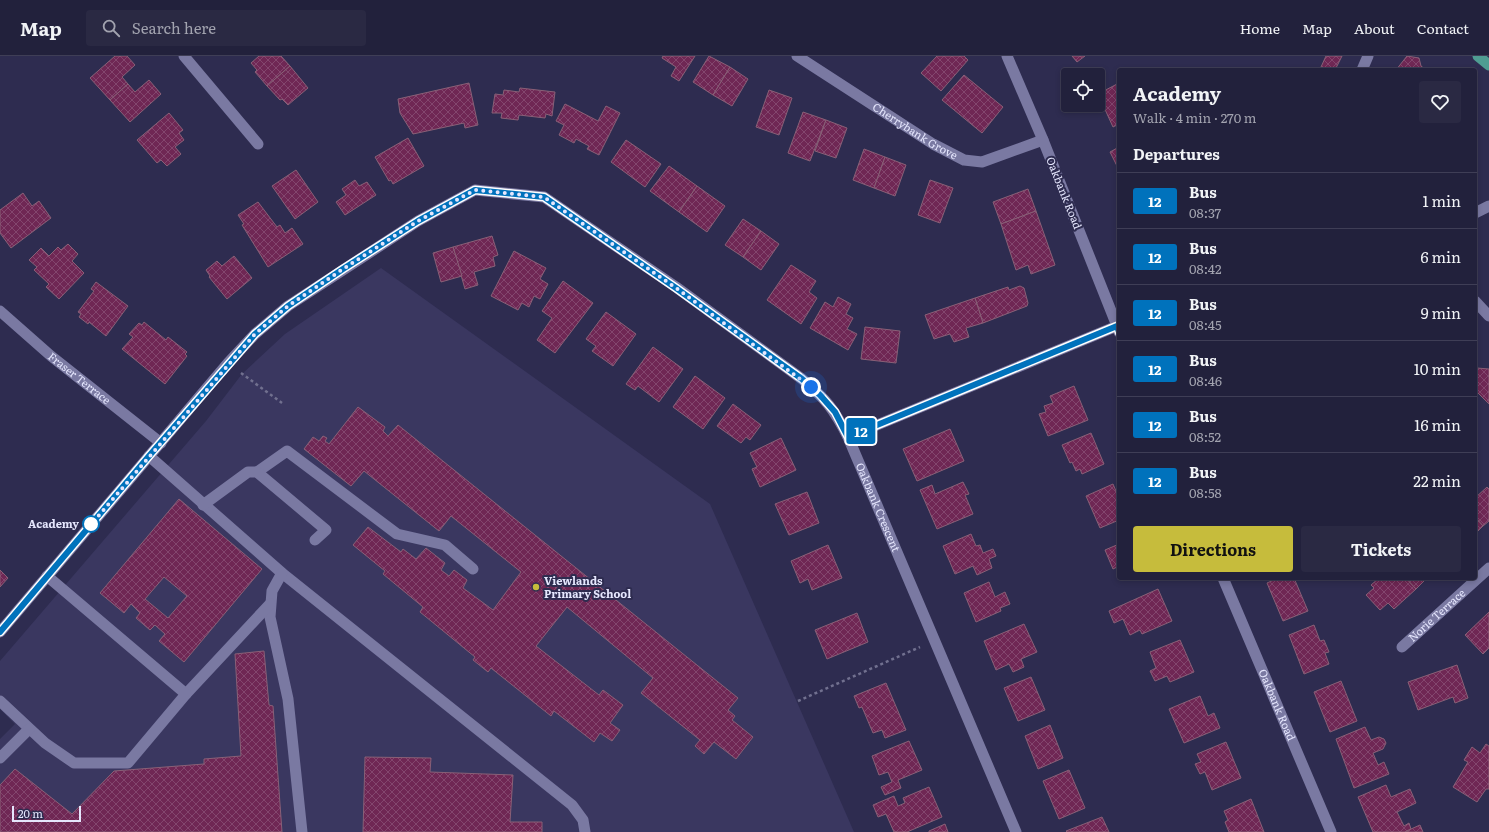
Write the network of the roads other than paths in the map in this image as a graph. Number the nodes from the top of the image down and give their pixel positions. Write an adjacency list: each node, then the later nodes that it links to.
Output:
1 (184, 56): 9 (street)
2 (797, 56): 8 (street, Cherrybank Grove)
3 (1006, 56): 8 (street, Oakbank Road)
4 (1368, 56): 7 (street)
5 (1478, 56): 6 (main road)
6 (1489, 65)
7 (1363, 68)
8 (1043, 140): 15 (street, Oakbank Road)
9 (258, 144)
10 (1489, 206): 11 (street)
11 (1477, 212)
12 (1477, 306): 14 (street)
13 (0, 311): 18 (street, Fraser Terrace)
14 (1489, 316)
15 (1117, 325)
16 (1117, 327): 17 (street)
17 (848, 437): 18 (street, Oakbank Crescent); 39 (street, Oakbank Crescent)
18 (161, 443): 19 (street, Oakbank Crescent)
19 (149, 456): 21 (street); 26 (street, Oakbank Crescent)
20 (257, 472): 21 (street); 22 (street); 24 (street)
21 (203, 505): 25 (street)
22 (315, 540)
23 (1489, 568): 27 (street, Norie Terrace)
24 (473, 569)
25 (282, 573): 30 (street); 38 (street)
26 (47, 576): 31 (street, Oakbank Crescent); 33 (street)
27 (1477, 579)
28 (1224, 580): 40 (street, Oakbank Road)
29 (1476, 580): 32 (street, Norie Terrace)
30 (270, 604): 33 (street); 37 (street)
31 (0, 632)
32 (1402, 647)
33 (186, 694): 35 (street)
34 (0, 701): 35 (street)
35 (29, 729): 36 (street)
36 (0, 758)
37 (302, 832)
38 (584, 832)
39 (1016, 832)
40 (1331, 832)

